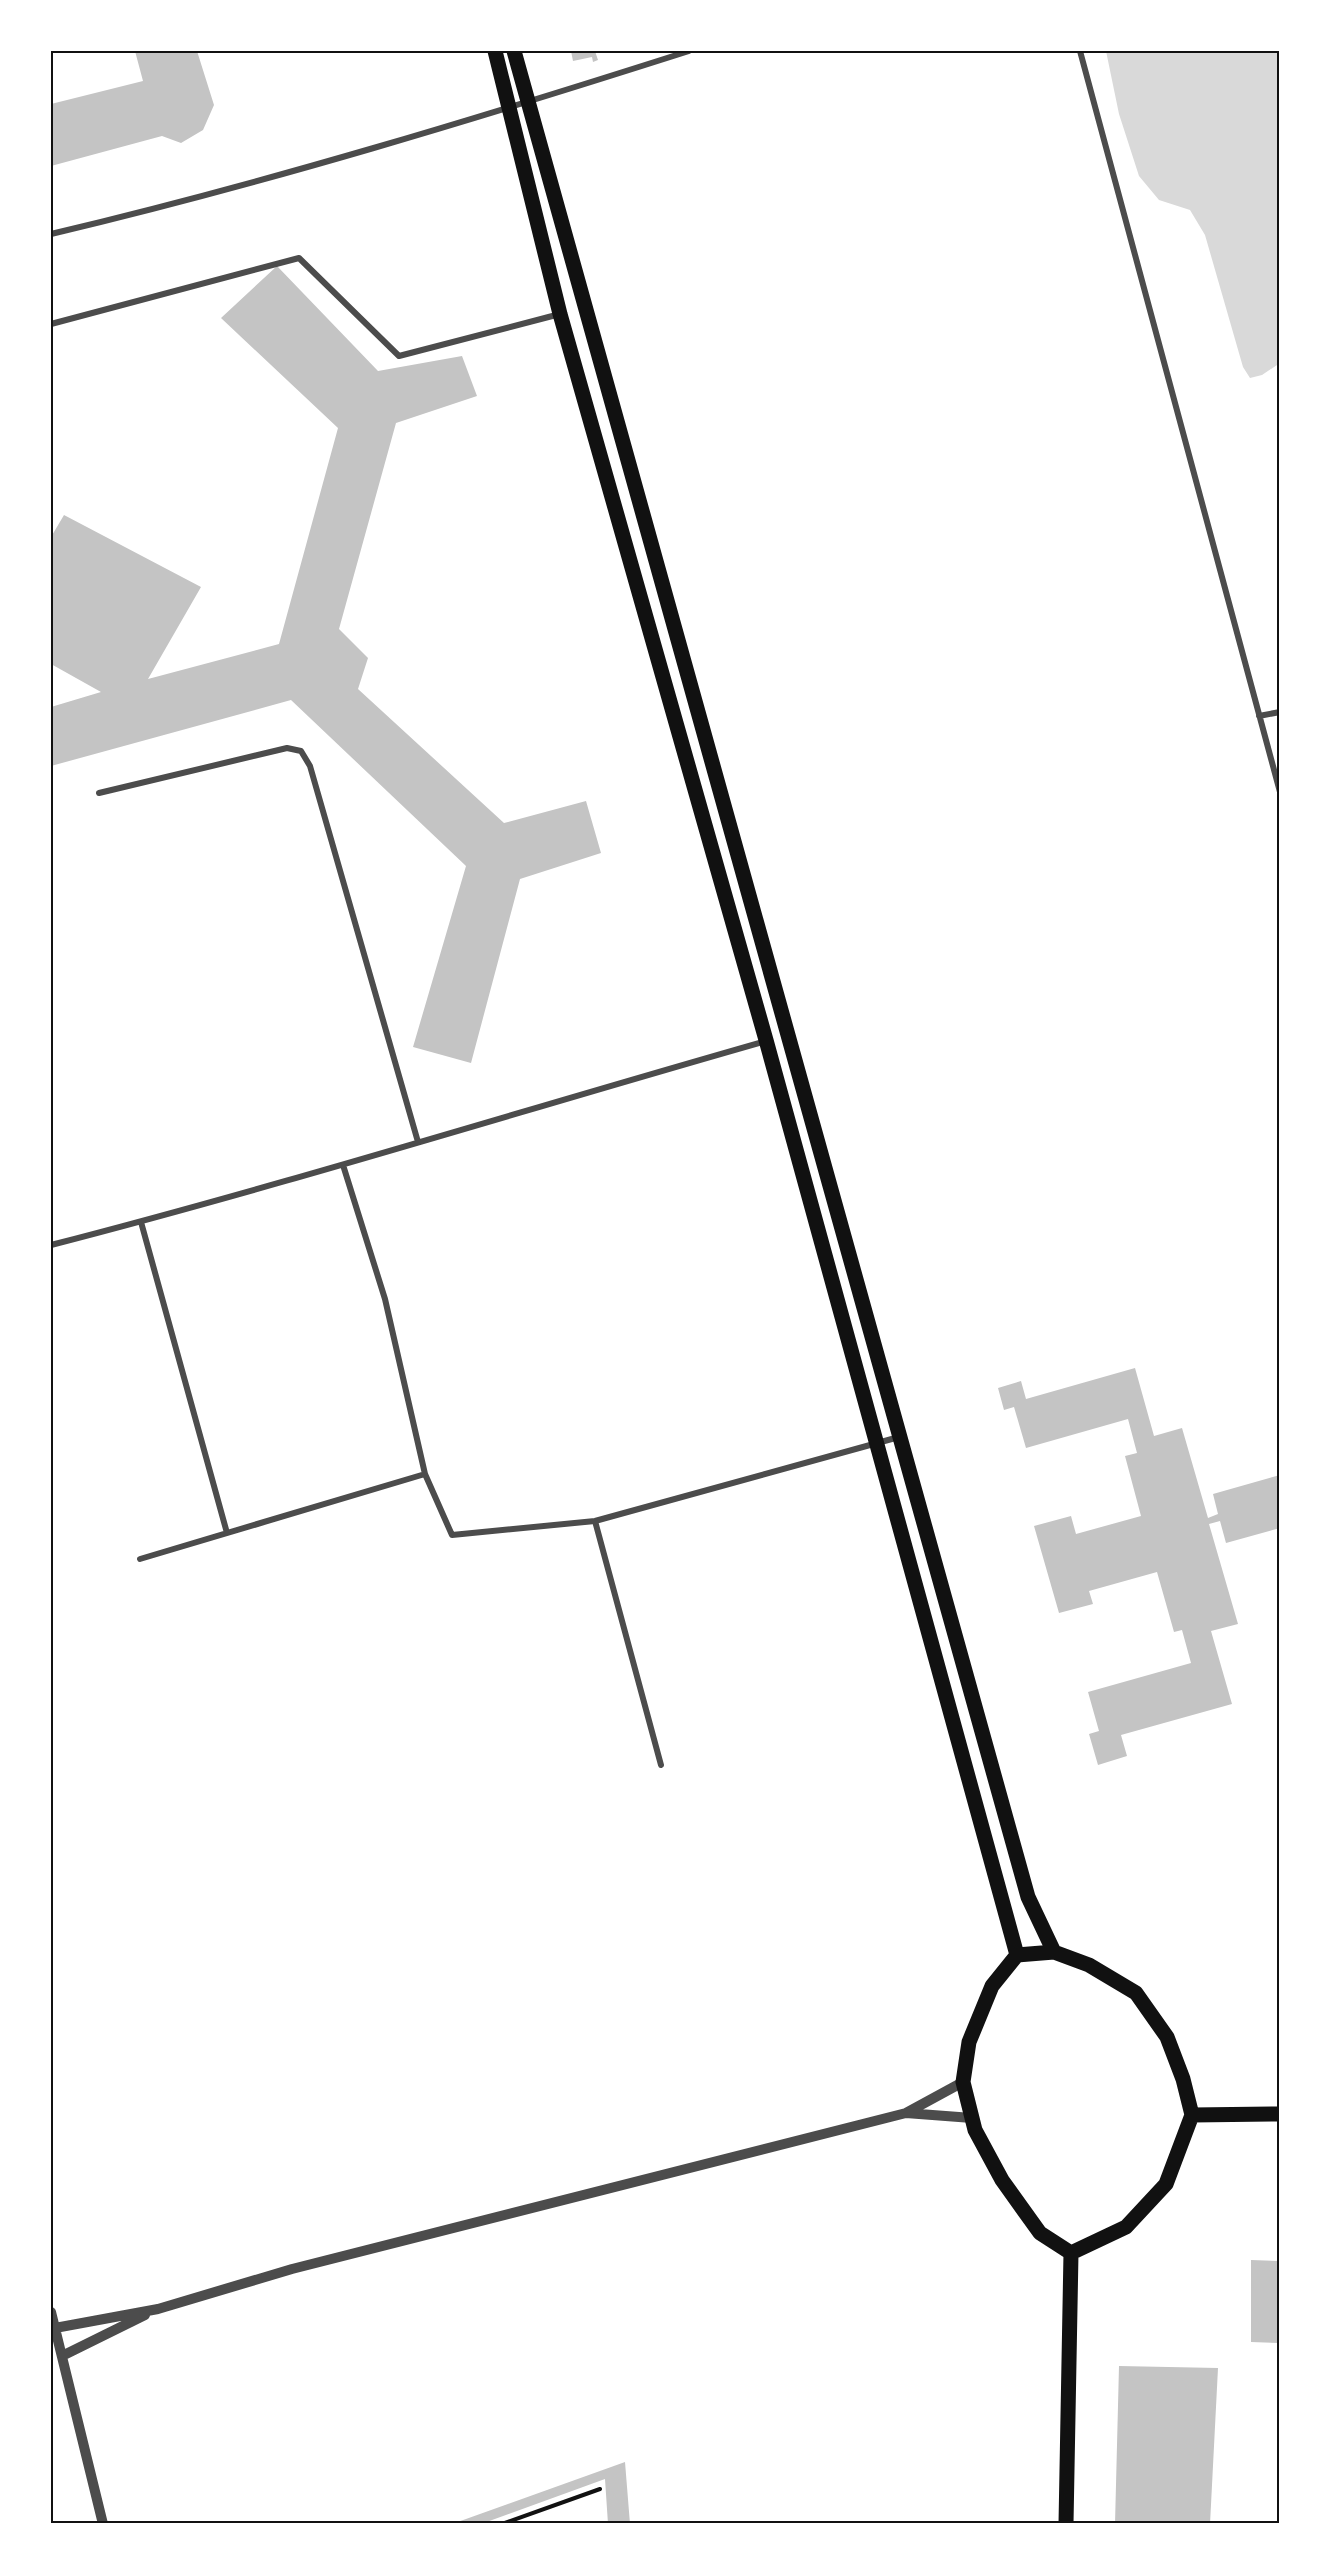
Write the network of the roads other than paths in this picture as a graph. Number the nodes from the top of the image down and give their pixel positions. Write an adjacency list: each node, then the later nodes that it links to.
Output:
1 (495, 51): 6 (main road)
2 (514, 51): 5 (main road)
3 (689, 51): 5 (street)
4 (1080, 51): 11 (street)
5 (528, 102): 6 (street); 19 (main road)
6 (510, 107): 7 (street); 8 (main road)
7 (51, 234)
8 (560, 314): 9 (street); 14 (main road)
9 (51, 324)
10 (1280, 712): 11 (street)
11 (1259, 716): 12 (street)
12 (1280, 792)
13 (99, 793): 15 (street)
14 (766, 1040): 15 (street); 20 (main road)
15 (418, 1142): 16 (street)
16 (343, 1165): 17 (street); 21 (street)
17 (141, 1222): 18 (street); 23 (street)
18 (51, 1245)
19 (900, 1437): 20 (street); 26 (main road)
20 (877, 1443): 22 (street); 27 (main road)
21 (425, 1474): 22 (street); 23 (street)
22 (595, 1521): 25 (street)
23 (227, 1533): 24 (street)
24 (140, 1559)
25 (661, 1765)
26 (1054, 1952): 27 (main road); 31 (main road)
27 (1017, 1955): 28 (main road)
28 (963, 2082): 29 (street); 32 (main road)
29 (906, 2113): 32 (street); 34 (street)
30 (1280, 2114): 31 (main road)
31 (1192, 2115): 33 (main road)
32 (972, 2118): 33 (main road)
33 (1071, 2253): 39 (main road)
34 (158, 2309): 36 (street); 37 (street)
35 (51, 2312): 36 (street)
36 (55, 2328): 37 (street)
37 (62, 2356): 38 (street)
38 (103, 2524)
39 (1066, 2524)

